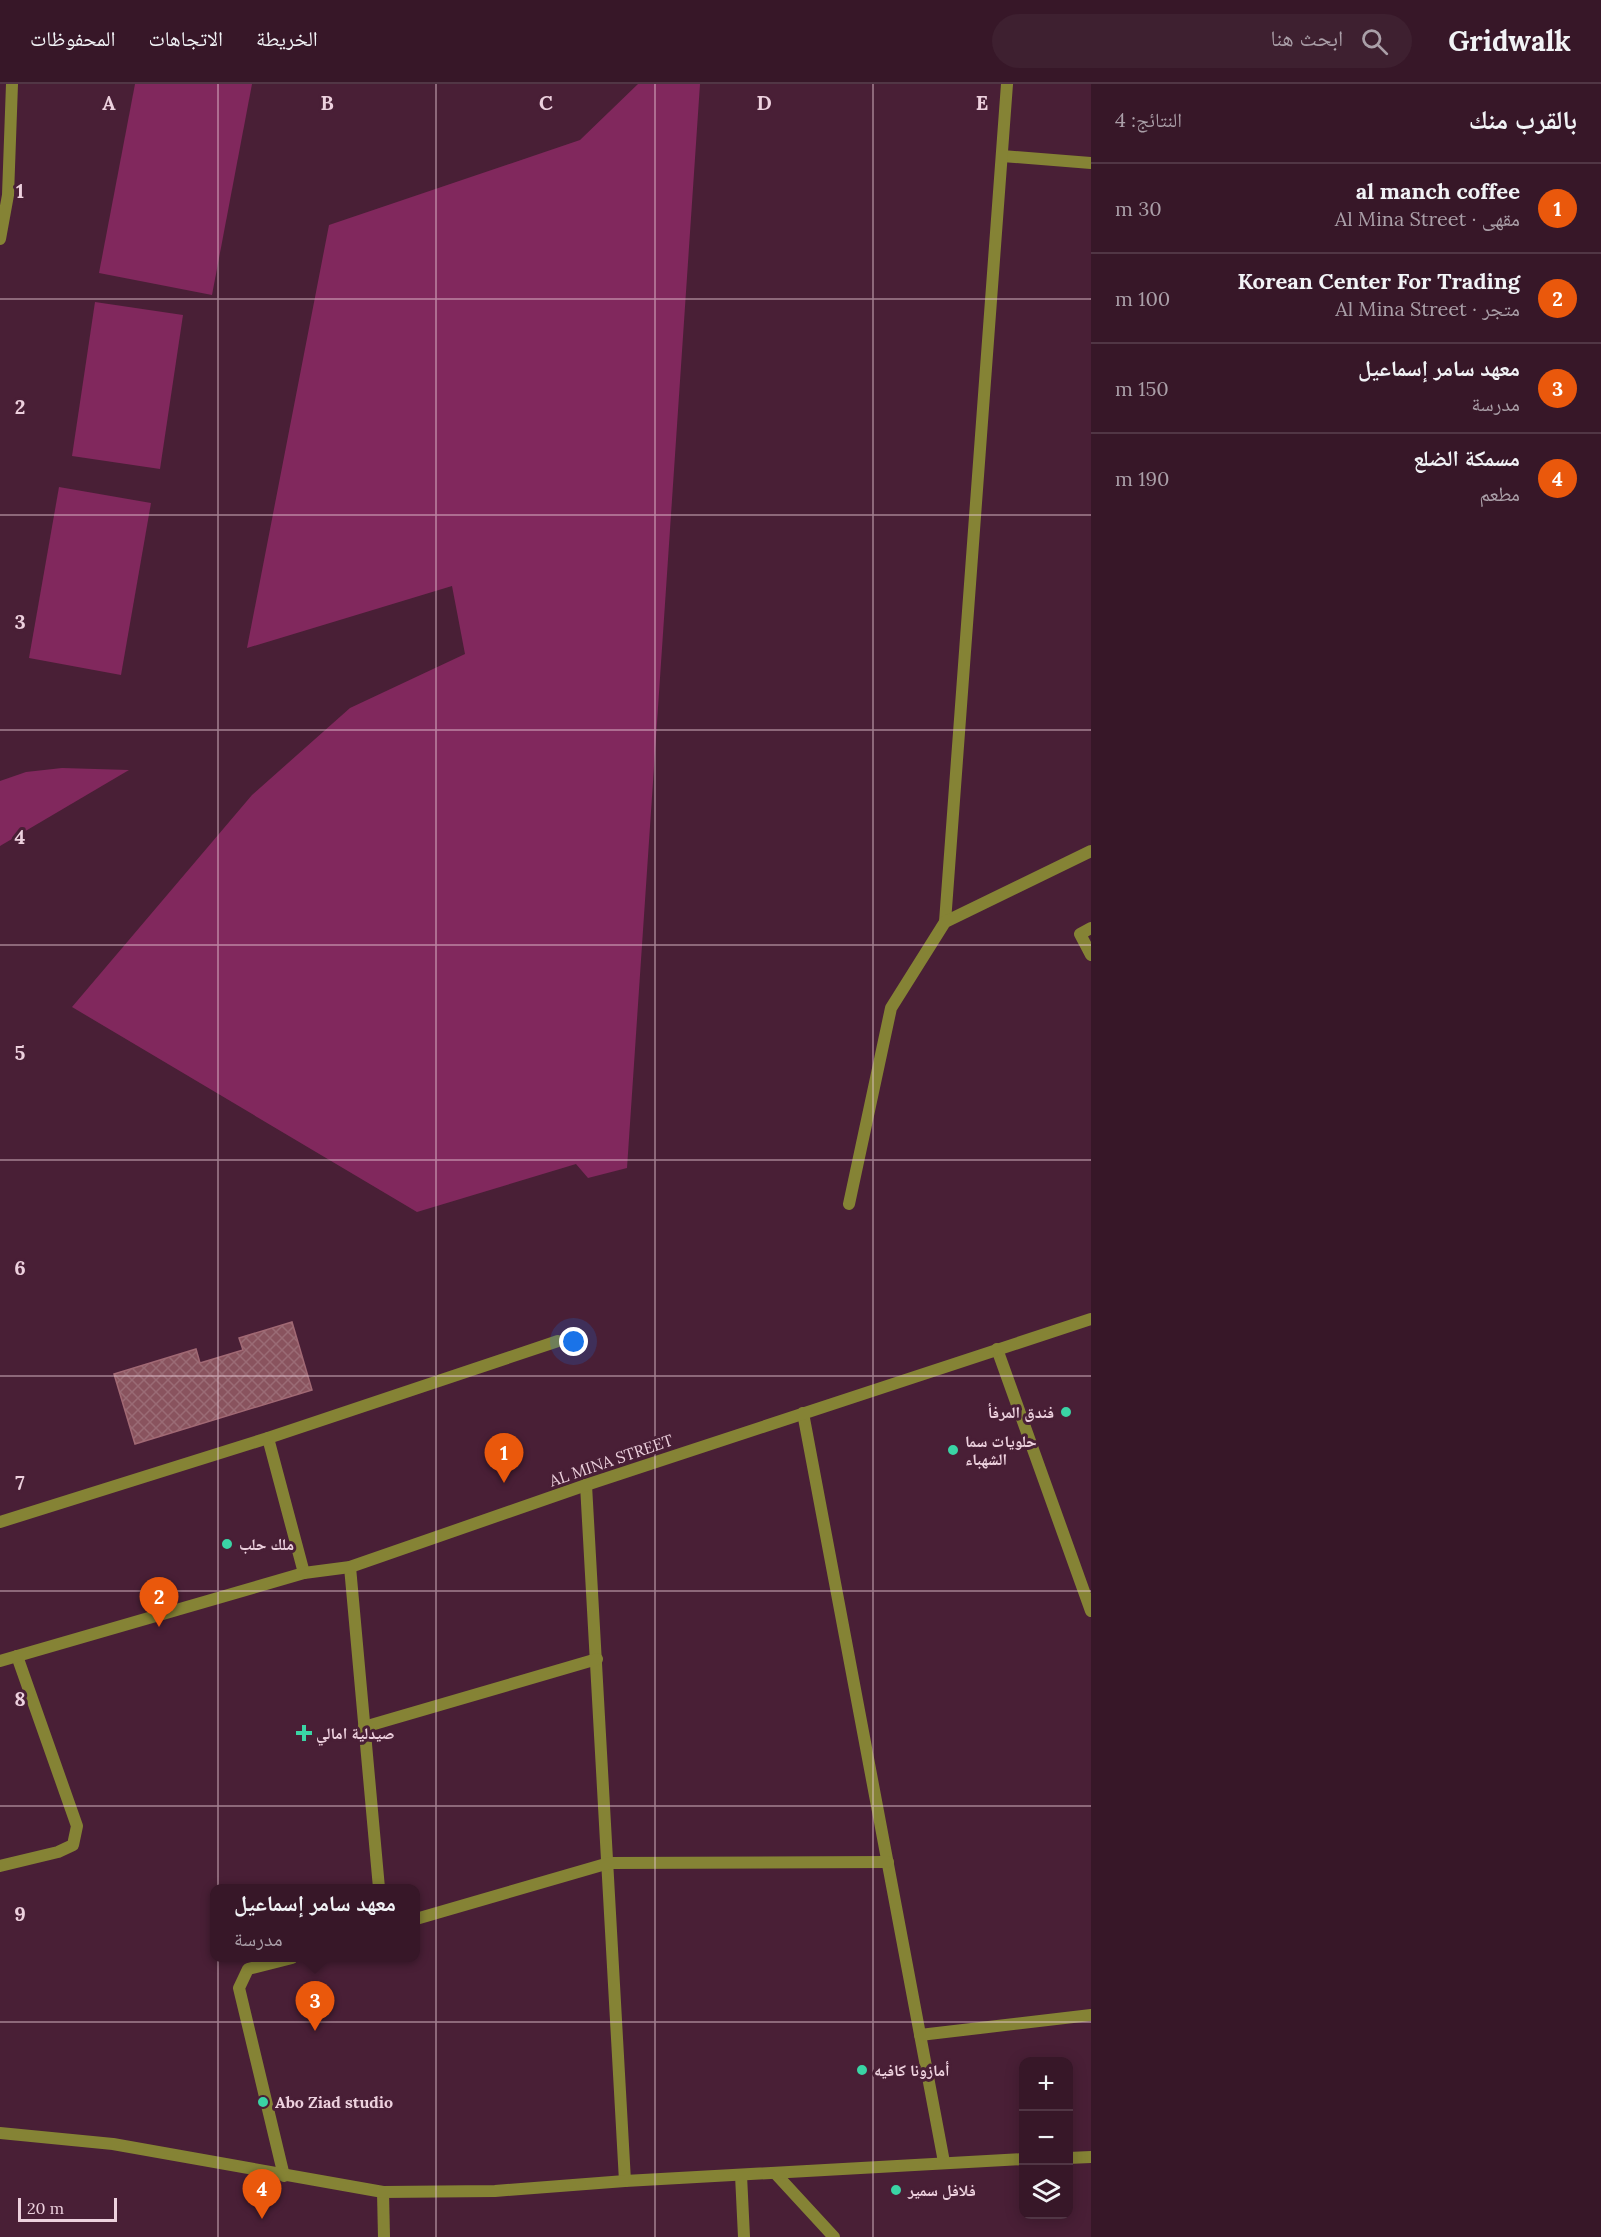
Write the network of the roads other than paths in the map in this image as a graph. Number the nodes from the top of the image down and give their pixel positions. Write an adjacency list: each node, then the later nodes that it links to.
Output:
1 (12, 84): 5 (street)
2 (1007, 84): 3 (street)
3 (1002, 156): 4 (street); 7 (street)
4 (1091, 163)
5 (0, 239)
6 (1091, 851): 7 (street)
7 (945, 922): 10 (street)
8 (1091, 928): 9 (street)
9 (1091, 955)
10 (849, 1204)
11 (1091, 1319): 13 (street, AL MINA STREET)
12 (558, 1341): 15 (street)
13 (997, 1349): 14 (street, AL MINA STREET); 20 (street)
14 (803, 1413): 16 (street, AL MINA STREET); 25 (street)
15 (268, 1438): 17 (street); 19 (street)
16 (586, 1485): 18 (street, AL MINA STREET); 22 (street)
17 (0, 1522)
18 (350, 1567): 19 (street, AL MINA STREET); 24 (street)
19 (304, 1573): 21 (street, AL MINA STREET)
20 (1091, 1611)
21 (17, 1656): 23 (street, AL MINA STREET); 27 (street)
22 (597, 1659): 24 (street); 26 (street)
23 (0, 1660)
24 (364, 1727): 28 (street)
25 (888, 1862): 26 (street); 32 (street)
26 (609, 1863): 29 (street); 41 (street)
27 (0, 1866)
28 (379, 1884)
29 (420, 1918)
30 (276, 1962): 40 (street)
31 (1091, 2015): 32 (street)
32 (920, 2035): 37 (street)
33 (0, 2133): 40 (street)
34 (1091, 2157): 35 (street)
35 (1073, 2158)
36 (1019, 2159): 37 (street)
37 (944, 2162): 38 (street)
38 (776, 2173): 39 (street); 45 (street)
39 (741, 2175): 41 (street); 44 (street)
40 (284, 2176): 42 (street)
41 (625, 2181): 42 (street)
42 (383, 2192): 43 (street)
43 (384, 2237)
44 (744, 2237)
45 (834, 2237)

